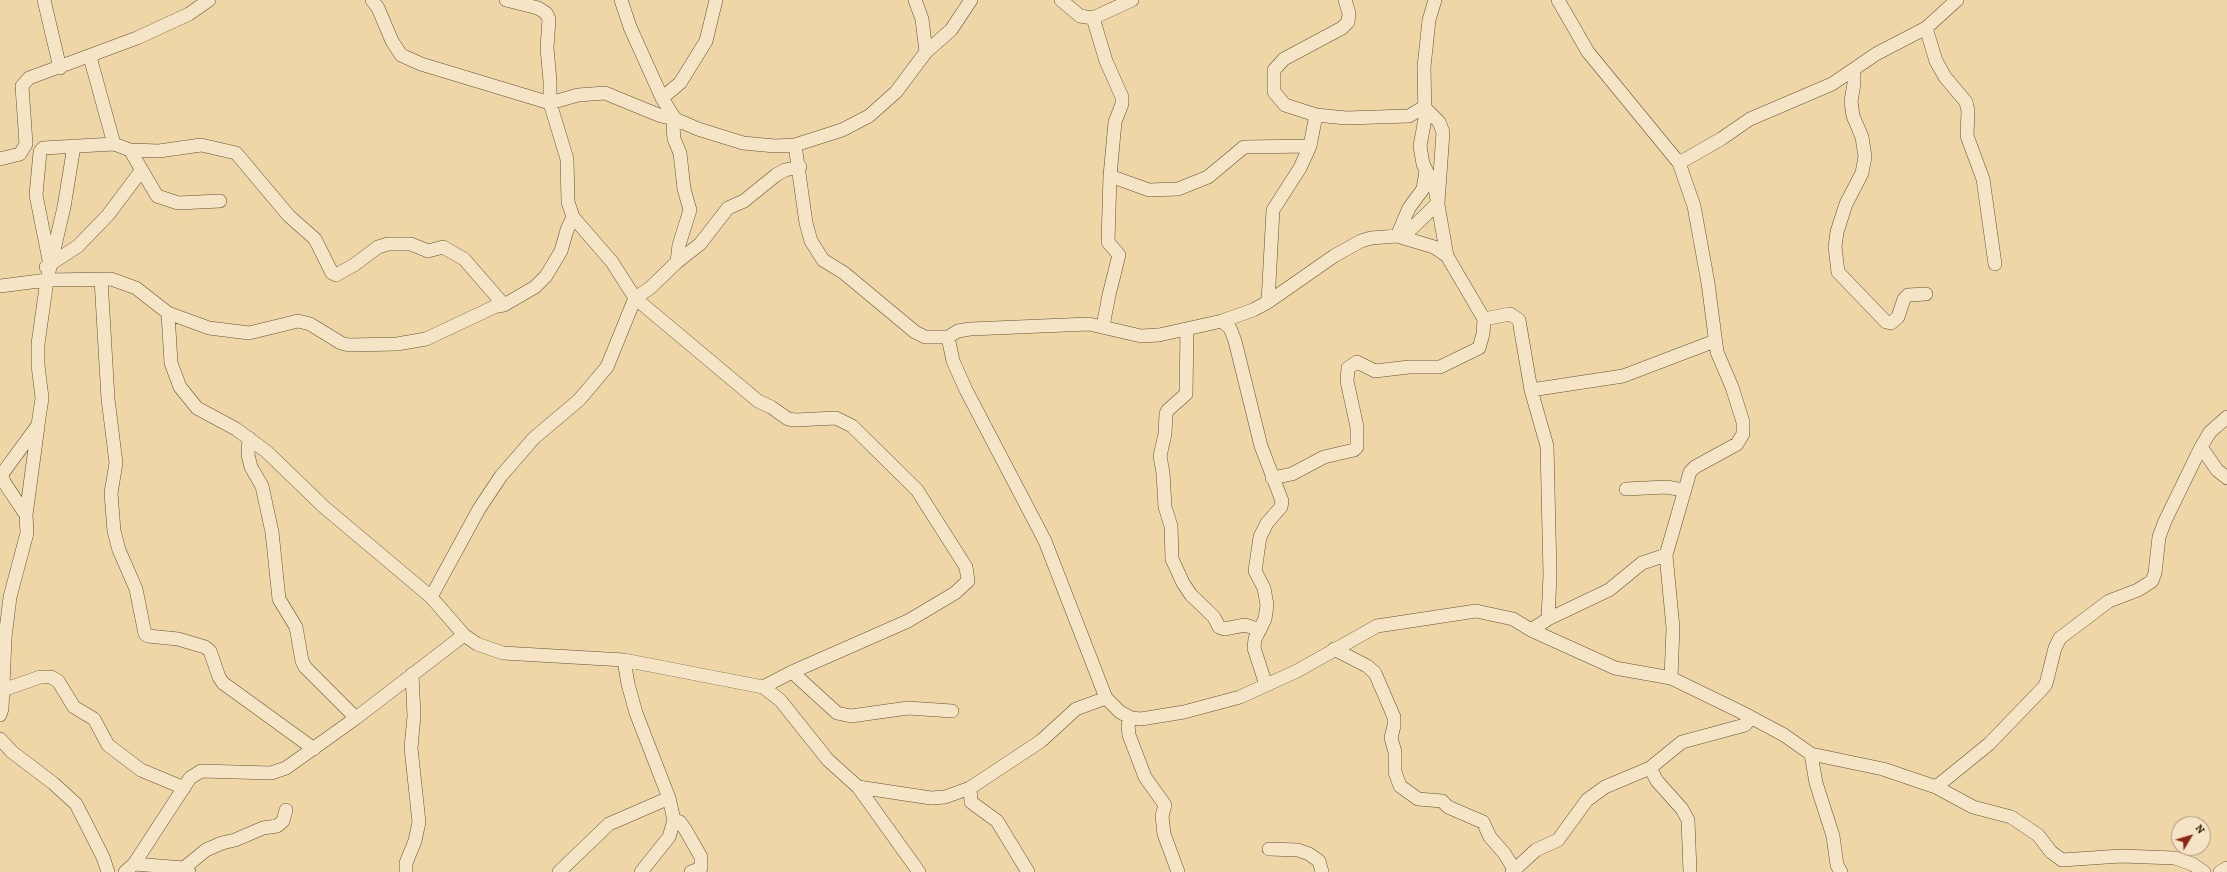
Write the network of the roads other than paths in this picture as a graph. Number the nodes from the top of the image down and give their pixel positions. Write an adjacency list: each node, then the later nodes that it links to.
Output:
1 (44, 0): 19 (street)
2 (209, 0): 18 (street)
3 (372, 0): 22 (street)
4 (506, 0): 22 (street)
5 (621, 0): 21 (street)
6 (716, 0): 21 (street)
7 (915, 0): 17 (street)
8 (971, 0): 17 (street)
9 (1062, 0): 15 (street)
10 (1132, 0): 15 (street)
11 (1345, 0): 24 (street)
12 (1435, 0): 23 (street)
13 (1558, 0): 32 (street)
14 (1957, 0): 16 (street)
15 (1094, 18): 36 (street)
16 (1926, 28): 20 (street); 43 (street)
17 (926, 52): 27 (street)
18 (90, 56): 19 (street); 26 (street)
19 (60, 68): 31 (street)
20 (1854, 69): 32 (street); 49 (street)
21 (662, 98): 25 (street)
22 (550, 103): 25 (street); 39 (street)
23 (1424, 107): 24 (street); 35 (street); 38 (street)
24 (1316, 115): 29 (street)
25 (675, 119): 27 (street); 42 (street)
26 (114, 144): 28 (street); 30 (street)
27 (795, 145): 33 (street)
28 (74, 146): 44 (street); 44 (street)
29 (1310, 146): 36 (street); 51 (street)
30 (130, 150): 34 (street); 52 (street)
31 (0, 159)
32 (1679, 163): 59 (street)
33 (800, 167): 42 (street); 58 (street)
34 (141, 171): 37 (street); 44 (street)
35 (1426, 171): 38 (street); 40 (street)
36 (1110, 176): 56 (street)
37 (220, 201)
38 (1438, 203): 40 (street); 41 (street)
39 (573, 217): 50 (street); 52 (street)
40 (1397, 236): 41 (street); 51 (street)
41 (1447, 256): 54 (street)
42 (678, 262): 50 (street)
43 (1995, 264)
44 (50, 265): 46 (street); 47 (street)
45 (101, 279): 46 (street); 53 (street); 92 (street)
46 (47, 280): 47 (street); 62 (street)
47 (24, 284): 48 (street)
48 (0, 286)
49 (1926, 294)
50 (635, 298): 72 (street); 79 (street)
51 (1268, 302): 55 (street)
52 (504, 305): 53 (street)
53 (168, 313): 63 (street)
54 (1484, 319): 60 (street); 66 (street)
55 (1222, 321): 57 (street); 66 (street)
56 (1104, 326): 57 (street); 58 (street)
57 (1187, 329): 74 (street)
58 (948, 337): 85 (street)
59 (1715, 341): 60 (street); 69 (street)
60 (1531, 390): 73 (street)
61 (2227, 418): 64 (street)
62 (38, 425): 65 (street); 70 (street)
63 (249, 438): 72 (street); 88 (street)
64 (2201, 447): 67 (street); 96 (street)
65 (1, 475): 70 (street)
66 (1272, 478): 74 (street)
67 (2227, 478)
68 (1626, 489): 69 (street)
69 (1684, 490): 71 (street)
70 (26, 515): 84 (street)
71 (1666, 555): 73 (street); 81 (street)
72 (431, 597): 76 (street)
73 (1548, 619): 75 (street)
74 (1260, 630): 82 (street)
75 (1531, 630): 77 (street); 81 (street)
76 (464, 635): 78 (street); 80 (street)
77 (1334, 649): 82 (street); 106 (street)
78 (624, 660): 83 (street); 99 (street)
79 (792, 672): 83 (street); 86 (street)
80 (412, 674): 88 (street); 108 (street)
81 (1671, 678): 90 (street)
82 (1266, 685): 89 (street)
83 (763, 687): 95 (street)
84 (2, 690): 87 (street); 97 (street)
85 (1106, 698): 89 (street); 98 (street)
86 (952, 711)
87 (0, 715)
88 (356, 718): 92 (street)
89 (1131, 718): 114 (street)
90 (1751, 718): 93 (street); 94 (street)
91 (0, 739): 107 (street)
92 (314, 749): 97 (street)
93 (1811, 754): 96 (street); 117 (street)
94 (1650, 768): 106 (street); 116 (street)
95 (858, 787): 98 (street); 112 (street)
96 (1936, 787): 118 (street)
97 (184, 788): 103 (street)
98 (970, 788): 113 (street)
99 (669, 798): 101 (street); 109 (street)
100 (286, 810): 105 (street)
101 (674, 820): 110 (street); 111 (street)
102 (1268, 849): 115 (street)
103 (130, 868): 105 (street)
104 (2227, 868): 119 (street)
105 (186, 870)
106 (1513, 870)
107 (108, 872)
108 (406, 872)
109 (559, 872)
110 (641, 872)
111 (691, 872)
112 (919, 872)
113 (1028, 872)
114 (1178, 872)
115 (1322, 872)
116 (1690, 872)
117 (1841, 872)
118 (2204, 872)
119 (2220, 872)

